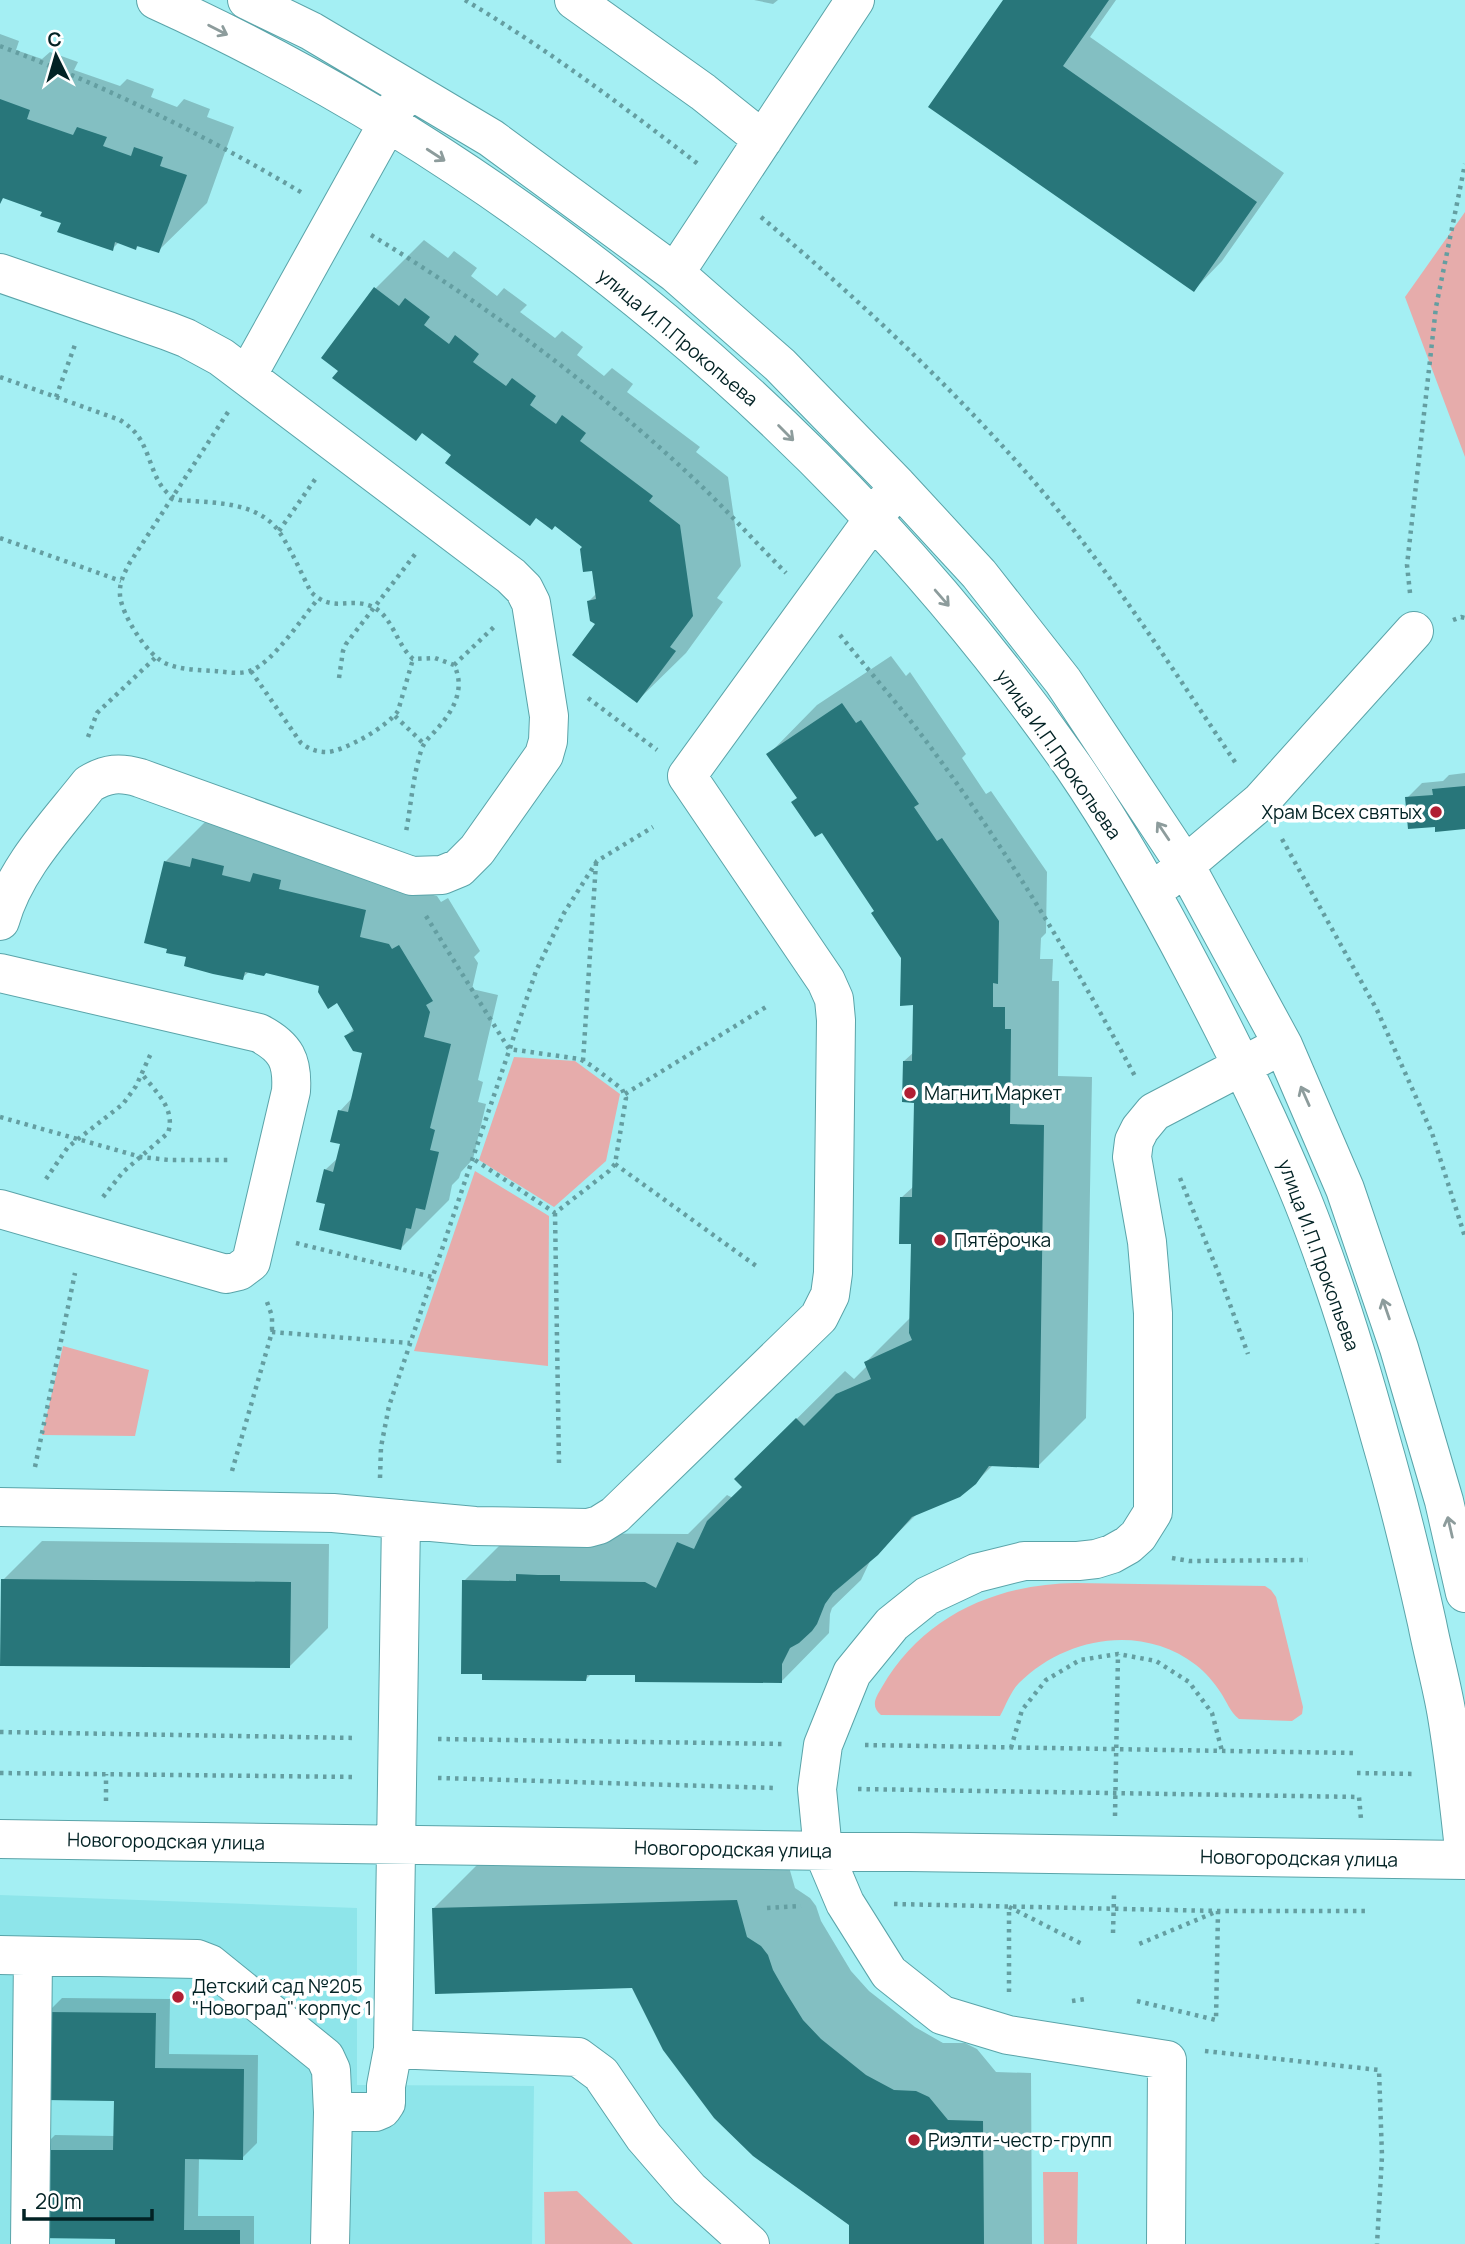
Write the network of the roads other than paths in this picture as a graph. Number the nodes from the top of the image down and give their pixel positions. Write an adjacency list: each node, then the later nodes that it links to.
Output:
1 (156, 0): 6 (street, улица И.П.Прокопьева, one-way to 6)
2 (247, 0): 5 (street)
3 (574, 0): 7 (street)
4 (855, 0): 7 (street)
5 (407, 87): 6 (street); 9 (street)
6 (387, 123): 10 (street); 12 (street, улица И.П.Прокопьева, one-way to 12)
7 (763, 140): 9 (street)
8 (0, 273): 10 (street)
9 (675, 273): 11 (street)
10 (248, 378): 16 (street)
11 (897, 485): 12 (street); 14 (street, one-way to 11)
12 (873, 520): 15 (street, улица И.П.Прокопьева, one-way to 15); 22 (street)
13 (1414, 631): 14 (street)
14 (1185, 865): 15 (street); 18 (street)
15 (1153, 893): 19 (street, улица И.П.Прокопьева)
16 (3, 901)
17 (0, 973): 20 (street)
18 (1283, 1045): 19 (street); 23 (street, one-way to 18)
19 (1244, 1066): 26 (street); 27 (street, улица И.П.Прокопьева)
20 (12, 1212)
21 (13, 1507): 22 (street)
22 (390, 1518): 25 (street)
23 (1465, 1593)
24 (0, 1839): 25 (street, Новогородская улица)
25 (397, 1844): 26 (street, Новогородская улица); 29 (street)
26 (823, 1851): 27 (street, Новогородская улица); 34 (street)
27 (1465, 1860)
28 (16, 1956): 30 (street); 31 (street)
29 (393, 2049): 30 (street); 33 (street)
30 (332, 2112): 32 (street)
31 (30, 2244)
32 (330, 2244)
33 (750, 2244)
34 (1166, 2244)

